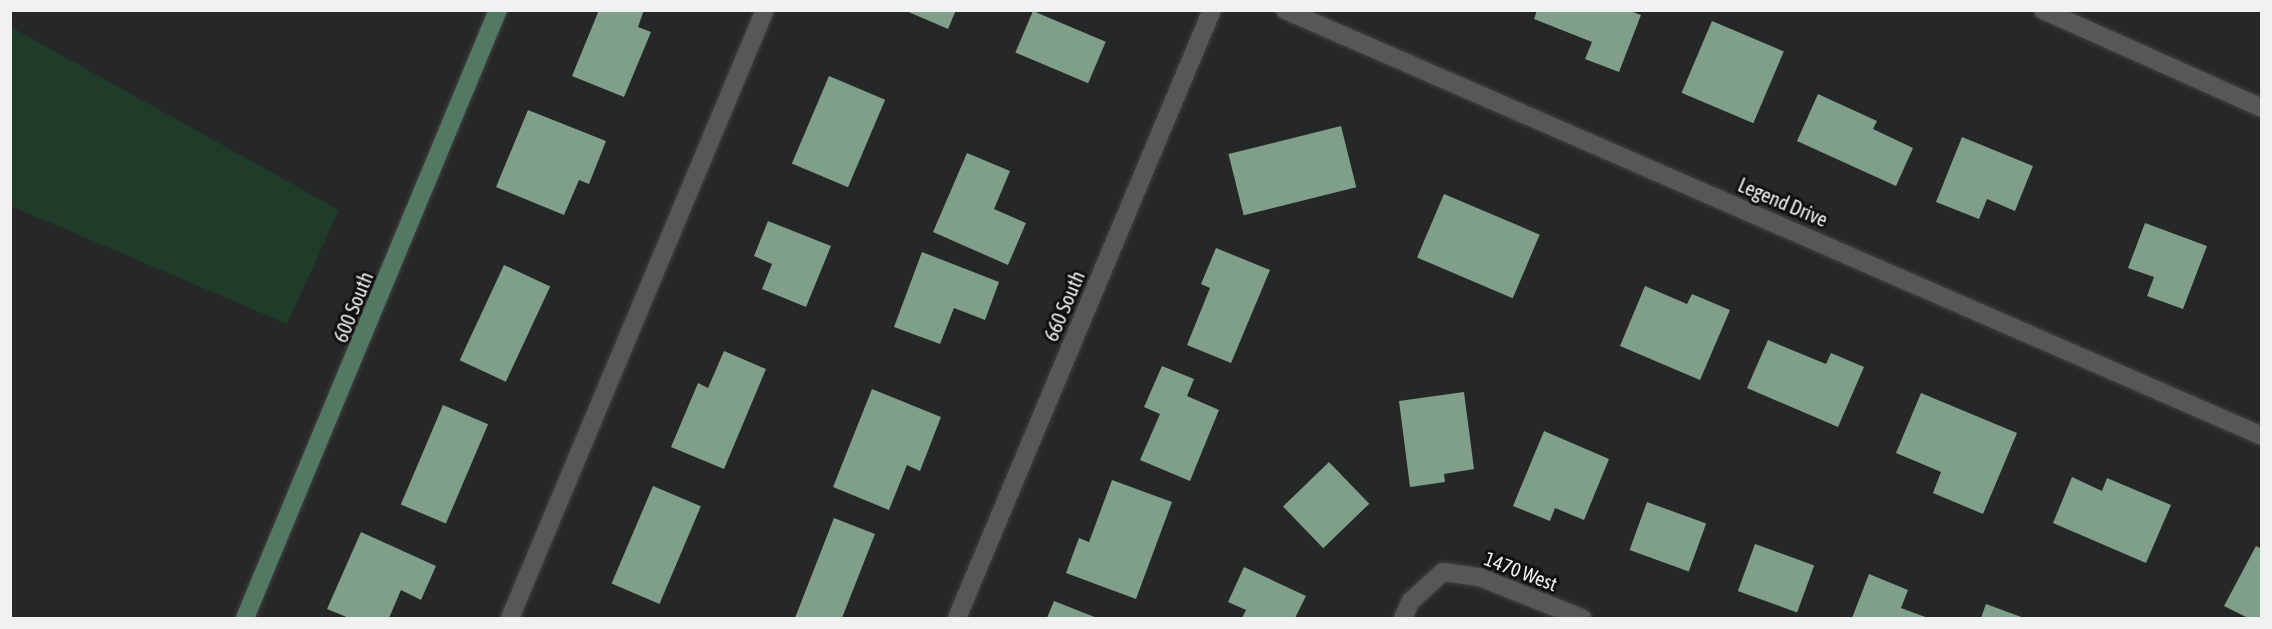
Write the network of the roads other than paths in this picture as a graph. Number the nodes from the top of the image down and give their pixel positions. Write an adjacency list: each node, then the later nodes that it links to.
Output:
1 (498, 10): 8 (main road, 600 South)
2 (765, 10): 9 (street)
3 (1212, 10): 10 (street, 660 South)
4 (1285, 10): 7 (street, Legend Drive)
5 (2043, 10): 6 (street)
6 (2262, 108)
7 (2262, 436)
8 (245, 618)
9 (510, 618)
10 (957, 618)
11 (1403, 618): 12 (street, 1470 West)
12 (1582, 618)

